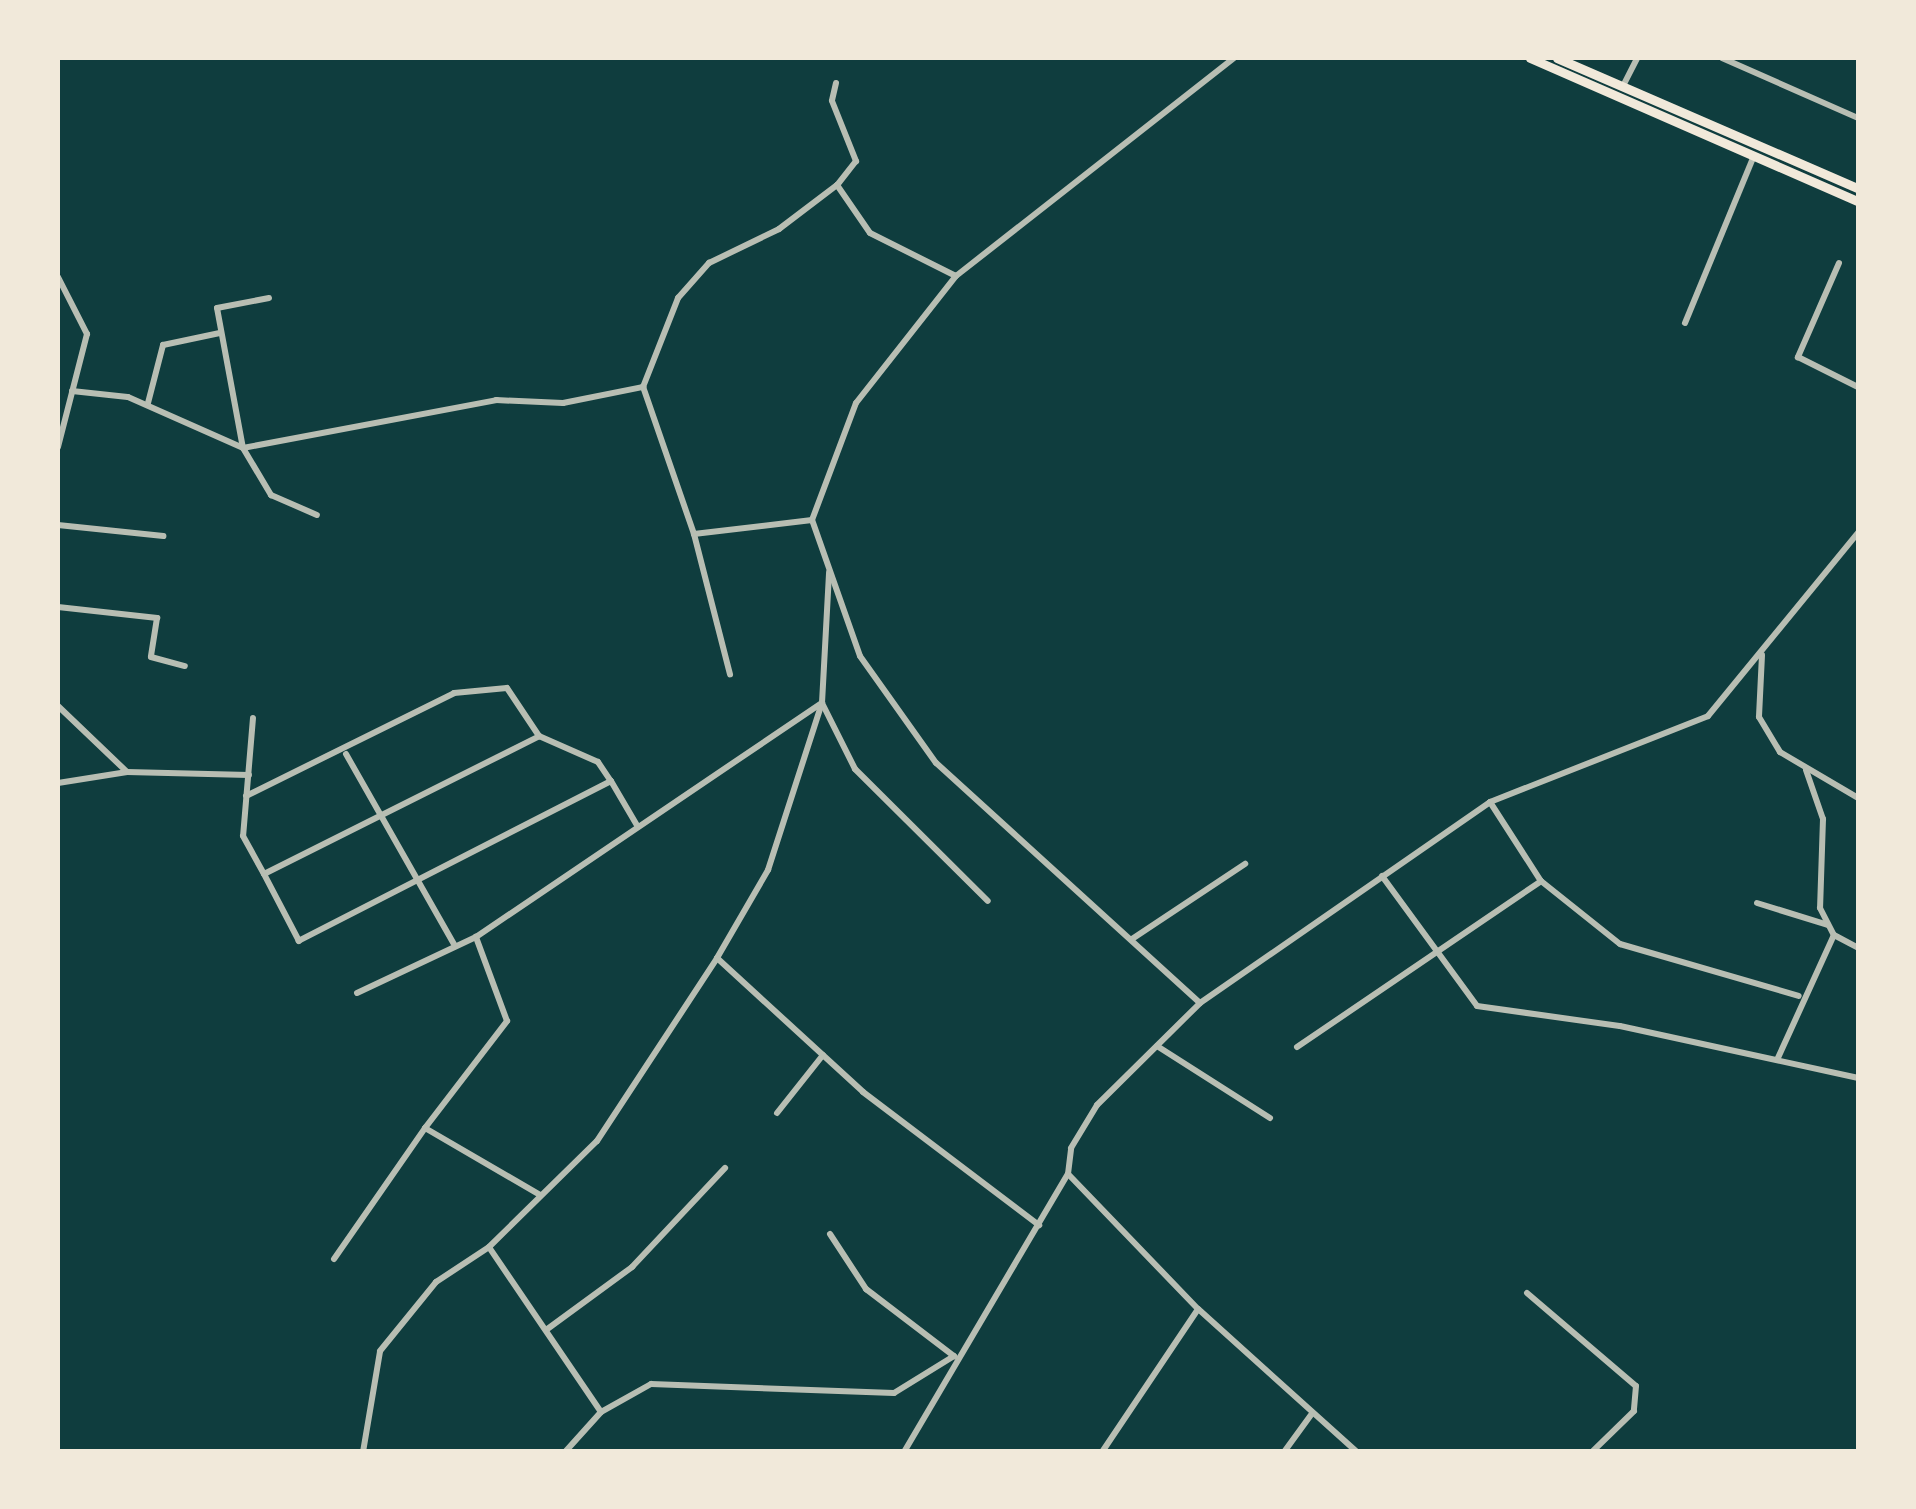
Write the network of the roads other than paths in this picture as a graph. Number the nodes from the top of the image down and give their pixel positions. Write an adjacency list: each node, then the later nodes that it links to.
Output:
1 (1234, 58): 14 (street)
2 (1530, 58): 9 (main road)
3 (1557, 58): 7 (main road)
4 (1637, 58): 7 (street)
5 (1722, 58): 8 (street)
6 (836, 84): 10 (street)
7 (1623, 86): 11 (main road)
8 (1858, 118)
9 (1754, 156): 12 (main road); 17 (street)
10 (837, 185): 14 (street); 20 (street)
11 (1858, 188)
12 (1858, 201)
13 (1839, 262): 19 (street)
14 (956, 276): 26 (street)
15 (58, 277): 21 (street)
16 (268, 298): 18 (street)
17 (1685, 323)
18 (220, 333): 22 (street); 24 (street)
19 (1858, 386)
20 (643, 388): 24 (street); 29 (street)
21 (72, 391): 22 (street); 23 (street)
22 (148, 403): 24 (street)
23 (58, 447)
24 (243, 448): 25 (street)
25 (317, 515)
26 (812, 520): 29 (street); 31 (street)
27 (58, 524): 30 (street)
28 (1858, 532): 33 (street)
29 (694, 534): 35 (street)
30 (163, 536)
31 (829, 570): 36 (street); 61 (street)
32 (58, 607): 34 (street)
33 (1762, 654): 41 (street); 48 (street)
34 (185, 666)
35 (730, 674)
36 (822, 702): 50 (street); 56 (street); 65 (street)
37 (58, 706): 42 (street)
38 (253, 718): 43 (street)
39 (538, 736): 40 (street); 44 (street); 49 (street)
40 (346, 754): 46 (street); 49 (street)
41 (1806, 770): 47 (street); 58 (street)
42 (127, 772): 43 (street); 45 (street)
43 (250, 776): 46 (street)
44 (611, 781): 50 (street); 54 (street)
45 (58, 783)
46 (246, 796): 52 (street)
47 (1858, 798)
48 (1490, 802): 53 (street); 55 (street)
49 (380, 816): 52 (street); 54 (street)
50 (638, 827): 60 (street)
51 (1245, 864): 61 (street)
52 (264, 874): 54 (street)
53 (1382, 876): 64 (street); 68 (street)
54 (415, 880): 62 (street)
55 (1541, 881): 64 (street); 67 (street)
56 (988, 900)
57 (1757, 903): 58 (street)
58 (1829, 925): 59 (street)
59 (1834, 935): 63 (street); 67 (street)
60 (476, 937): 62 (street); 76 (street)
61 (1132, 939): 68 (street)
62 (456, 946): 66 (street)
63 (1858, 948)
64 (1438, 954): 70 (street); 72 (street)
65 (717, 958): 71 (street); 79 (street)
66 (358, 993)
67 (1799, 996): 72 (street)
68 (1200, 1003): 69 (street)
69 (1157, 1046): 75 (street); 78 (street)
70 (1297, 1047)
71 (823, 1054): 74 (street); 80 (street)
72 (1777, 1060): 73 (street)
73 (1858, 1078)
74 (778, 1113)
75 (1270, 1118)
76 (425, 1128): 79 (street); 83 (street)
77 (725, 1168): 86 (street)
78 (1068, 1174): 80 (street); 85 (street)
79 (540, 1195): 82 (street)
80 (1039, 1225): 87 (street)
81 (830, 1234): 87 (street)
82 (489, 1246): 86 (street); 90 (street)
83 (334, 1259)
84 (1527, 1293): 96 (street)
85 (1198, 1309): 89 (street); 93 (street)
86 (546, 1330): 88 (street)
87 (954, 1356): 88 (street); 92 (street)
88 (601, 1412): 91 (street)
89 (1311, 1415): 94 (street); 95 (street)
90 (363, 1452)
91 (564, 1452)
92 (904, 1452)
93 (1102, 1452)
94 (1284, 1452)
95 (1357, 1452)
96 (1592, 1452)

